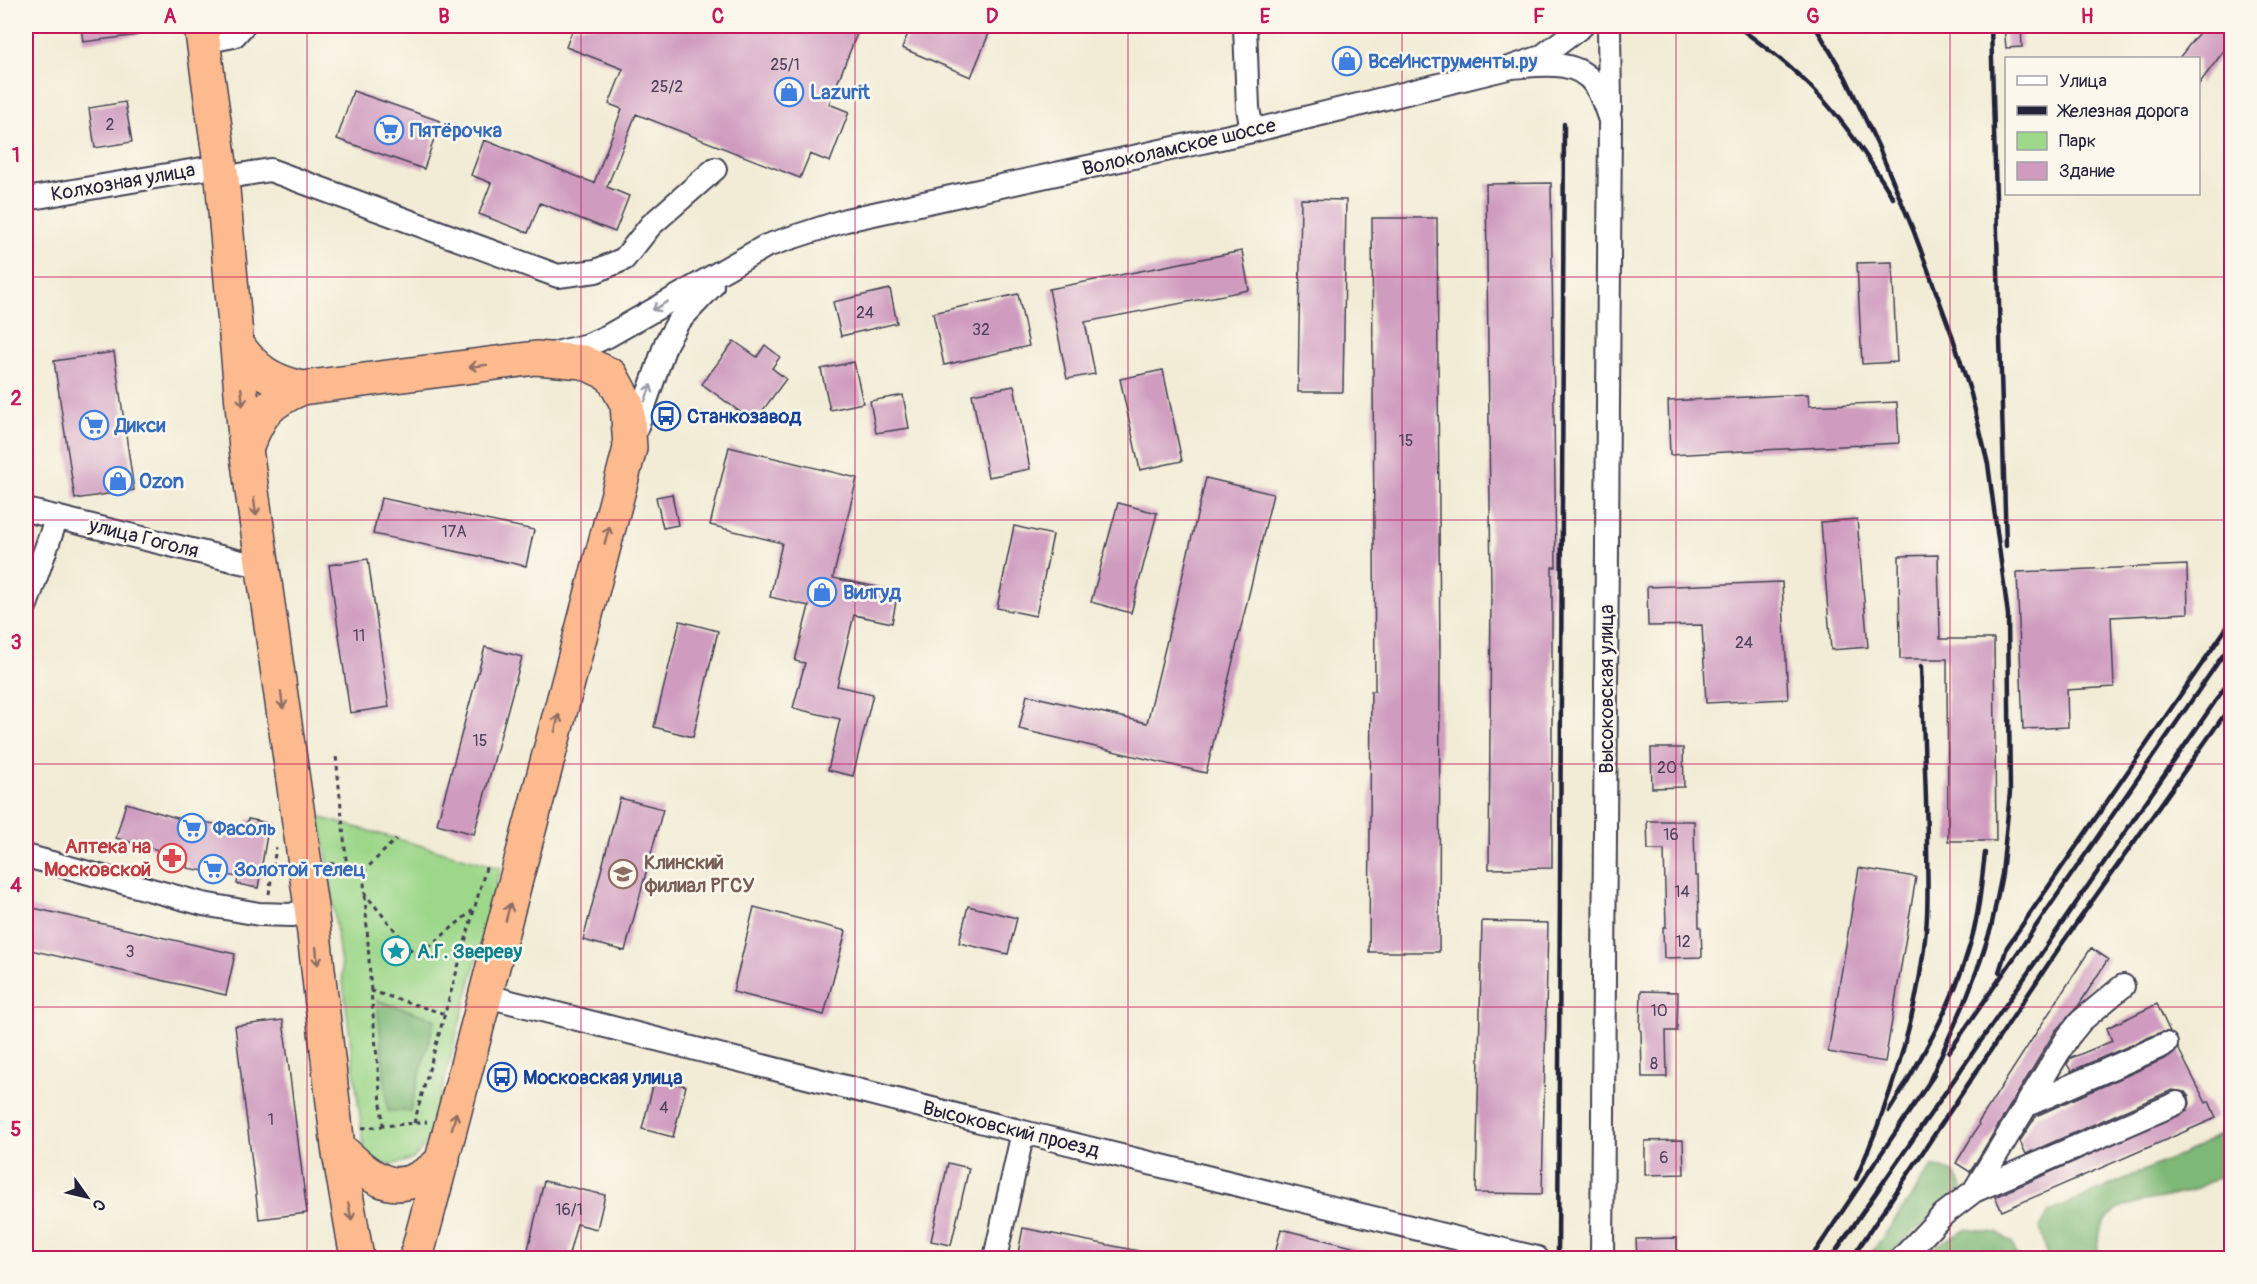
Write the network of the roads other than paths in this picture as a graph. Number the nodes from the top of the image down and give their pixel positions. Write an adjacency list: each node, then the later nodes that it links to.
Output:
1 (243, 26): 5 (street)
2 (1245, 26): 8 (street)
3 (1582, 26): 6 (street, Волоколамское шоссе)
4 (1609, 26): 7 (street, Высоковская улица)
5 (202, 34): 10 (highway)
6 (1512, 67): 7 (street, Высоковская улица); 8 (street, Волоколамское шоссе)
7 (1611, 120): 37 (street, Высоковская улица)
8 (1252, 131): 12 (street, Волоколамское шоссе)
9 (715, 169): 10 (street, Колхозная улица)
10 (221, 172): 11 (street, Колхозная улица); 13 (highway)
11 (26, 200)
12 (766, 246): 14 (street, Волоколамское шоссе, one-way to 14); 16 (street, Волоколамское шоссе, one-way to 12)
13 (237, 344): 15 (highway); 17 (highway, one-way to 17)
14 (536, 358): 15 (highway, one-way to 15); 16 (highway)
15 (302, 387): 17 (highway)
16 (630, 448): 25 (highway, one-way to 16)
17 (246, 449): 20 (highway, one-way to 20)
18 (26, 510): 19 (street, улица Гоголя)
19 (57, 517): 20 (street, улица Гоголя); 21 (street)
20 (262, 561): 23 (highway, one-way to 23)
21 (26, 605)
22 (26, 856): 23 (street)
23 (311, 907): 30 (highway, one-way to 30)
24 (2123, 986): 28 (street)
25 (487, 996): 29 (street, Высоковский проезд); 31 (highway, one-way to 25)
26 (2166, 1044): 28 (street)
27 (2177, 1103): 32 (street)
28 (2026, 1105): 32 (street)
29 (1023, 1132): 35 (street); 36 (street, Высоковский проезд)
30 (350, 1138): 31 (highway); 33 (highway, one-way to 33)
31 (443, 1160): 34 (highway)
32 (1974, 1191): 38 (street)
33 (357, 1258)
34 (416, 1258)
35 (995, 1258)
36 (1537, 1258)
37 (1602, 1258)
38 (1902, 1258)

